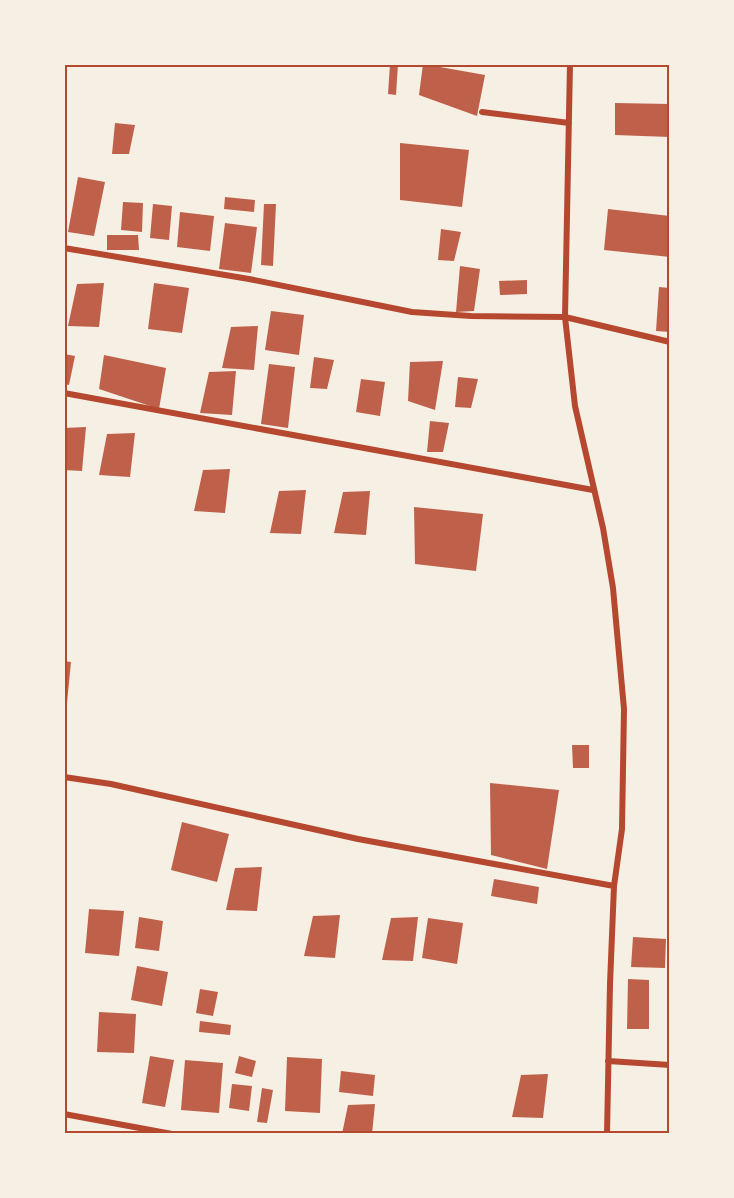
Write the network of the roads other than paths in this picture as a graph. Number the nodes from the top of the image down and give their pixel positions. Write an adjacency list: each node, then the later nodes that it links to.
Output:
1 (570, 64): 3 (street)
2 (482, 112): 3 (street)
3 (569, 123): 5 (street)
4 (64, 248): 5 (street)
5 (565, 317): 6 (street); 8 (street)
6 (669, 342)
7 (64, 393): 8 (street)
8 (593, 490): 10 (street)
9 (64, 777): 10 (street)
10 (614, 886): 11 (street)
11 (608, 1061): 12 (street); 15 (street)
12 (669, 1065)
13 (64, 1114): 14 (street)
14 (172, 1134)
15 (607, 1134)

